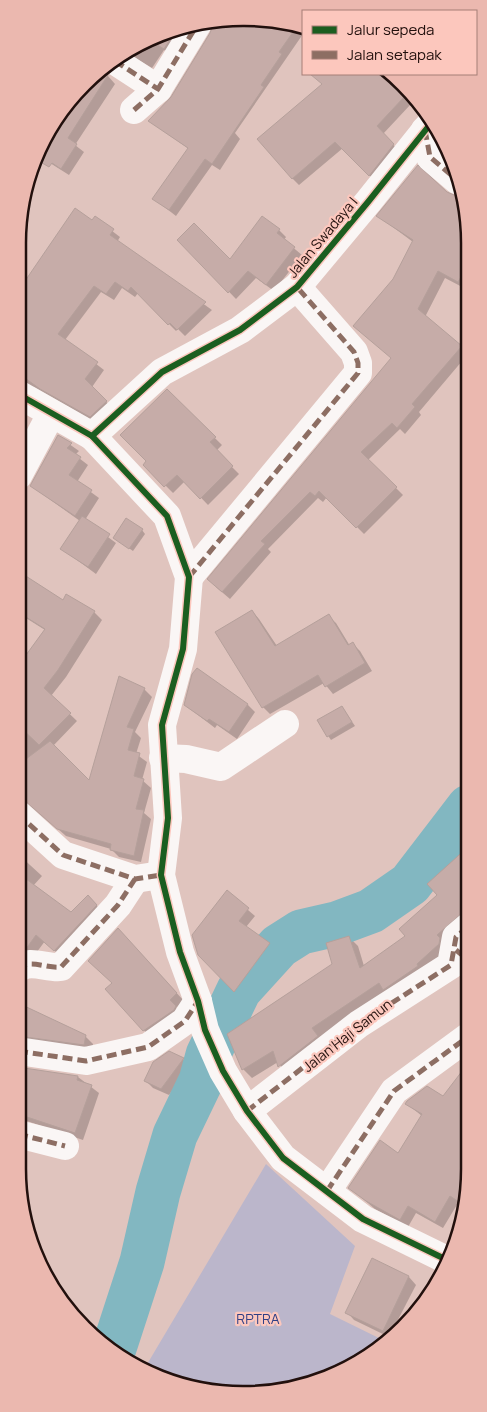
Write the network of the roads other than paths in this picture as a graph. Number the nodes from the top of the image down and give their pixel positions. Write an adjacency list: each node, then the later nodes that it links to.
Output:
1 (192, 32): 3 (street)
2 (121, 65): 3 (street)
3 (158, 89): 4 (street)
4 (134, 110)
5 (427, 127): 8 (street, Jalan Swadaya I)
6 (428, 129): 7 (street)
7 (449, 173)
8 (297, 288): 11 (street, Jalan Swadaya I); 13 (street)
9 (26, 399): 10 (street)
10 (51, 414): 11 (street); 12 (street)
11 (92, 436): 13 (street)
12 (26, 461)
13 (188, 577): 15 (street)
14 (285, 724): 15 (street)
15 (163, 758): 17 (street)
16 (26, 821): 17 (street)
17 (148, 877): 19 (street); 20 (street)
18 (461, 947): 23 (street, Jalan Haji Samun)
19 (26, 965)
20 (198, 1001): 22 (street); 23 (street)
21 (461, 1042): 26 (street)
22 (26, 1052)
23 (248, 1111): 26 (street)
24 (26, 1136): 25 (street)
25 (65, 1146)
26 (327, 1191): 27 (street)
27 (442, 1257)

